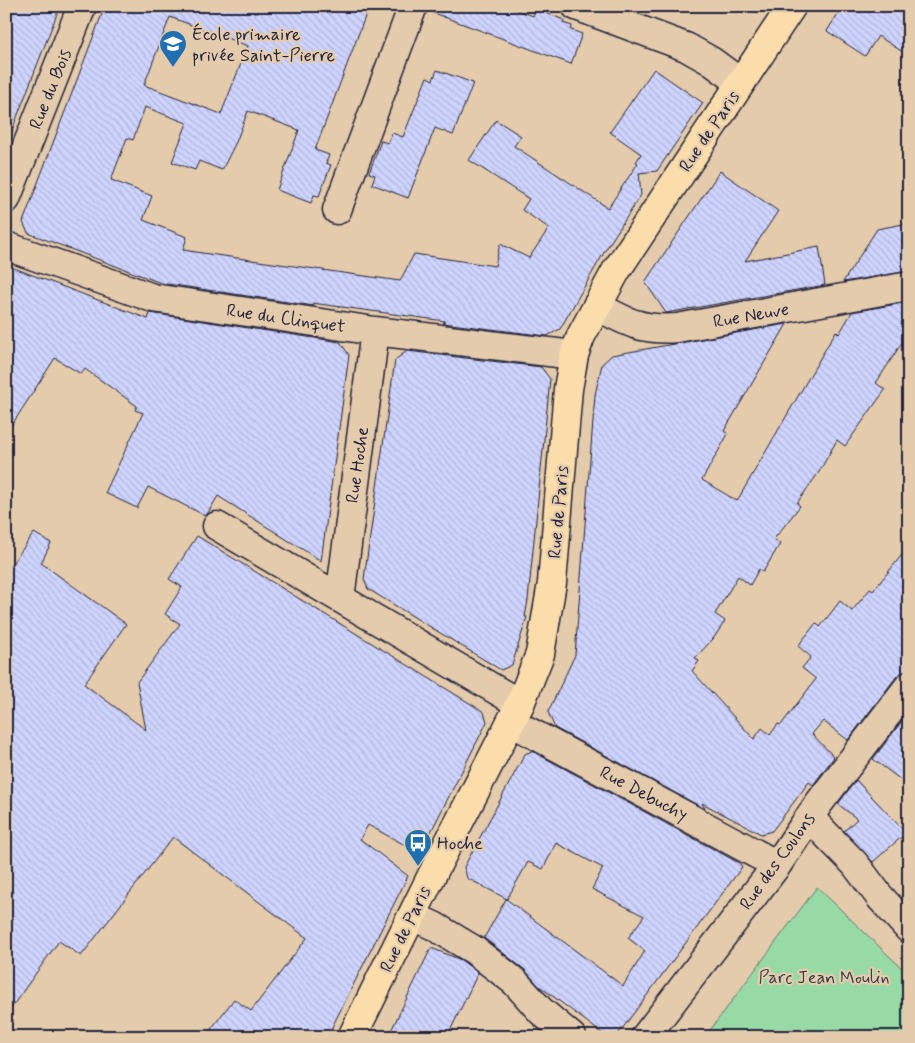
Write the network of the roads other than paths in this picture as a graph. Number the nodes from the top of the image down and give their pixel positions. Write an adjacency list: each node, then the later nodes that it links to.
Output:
1 (82, 6): 6 (street, Rue du Bois)
2 (412, 6): 7 (street)
3 (576, 6): 5 (street)
4 (792, 6): 5 (main road, Rue de Paris)
5 (741, 84): 10 (main road, Rue de Paris)
6 (6, 199)
7 (337, 210)
8 (6, 246): 11 (street, Rue du Clinquet)
9 (909, 286): 10 (street, Rue Neuve)
10 (597, 306): 12 (main road, Rue de Paris)
11 (375, 331): 12 (street, Rue du Clinquet); 14 (street, Rue Hoche)
12 (574, 356): 16 (main road, Rue de Paris)
13 (217, 526): 14 (street)
14 (340, 598): 16 (street)
15 (909, 686): 17 (street, Rue des Coulons)
16 (515, 713): 18 (street, Rue Debuchy); 19 (main road, Rue de Paris)
17 (805, 824): 18 (street, Rue des Coulons); 20 (street)
18 (777, 865): 23 (street, Rue des Coulons)
19 (412, 916): 21 (main road, Rue de Paris); 22 (street)
20 (909, 929)
21 (352, 1037)
22 (572, 1037)
23 (646, 1037)

